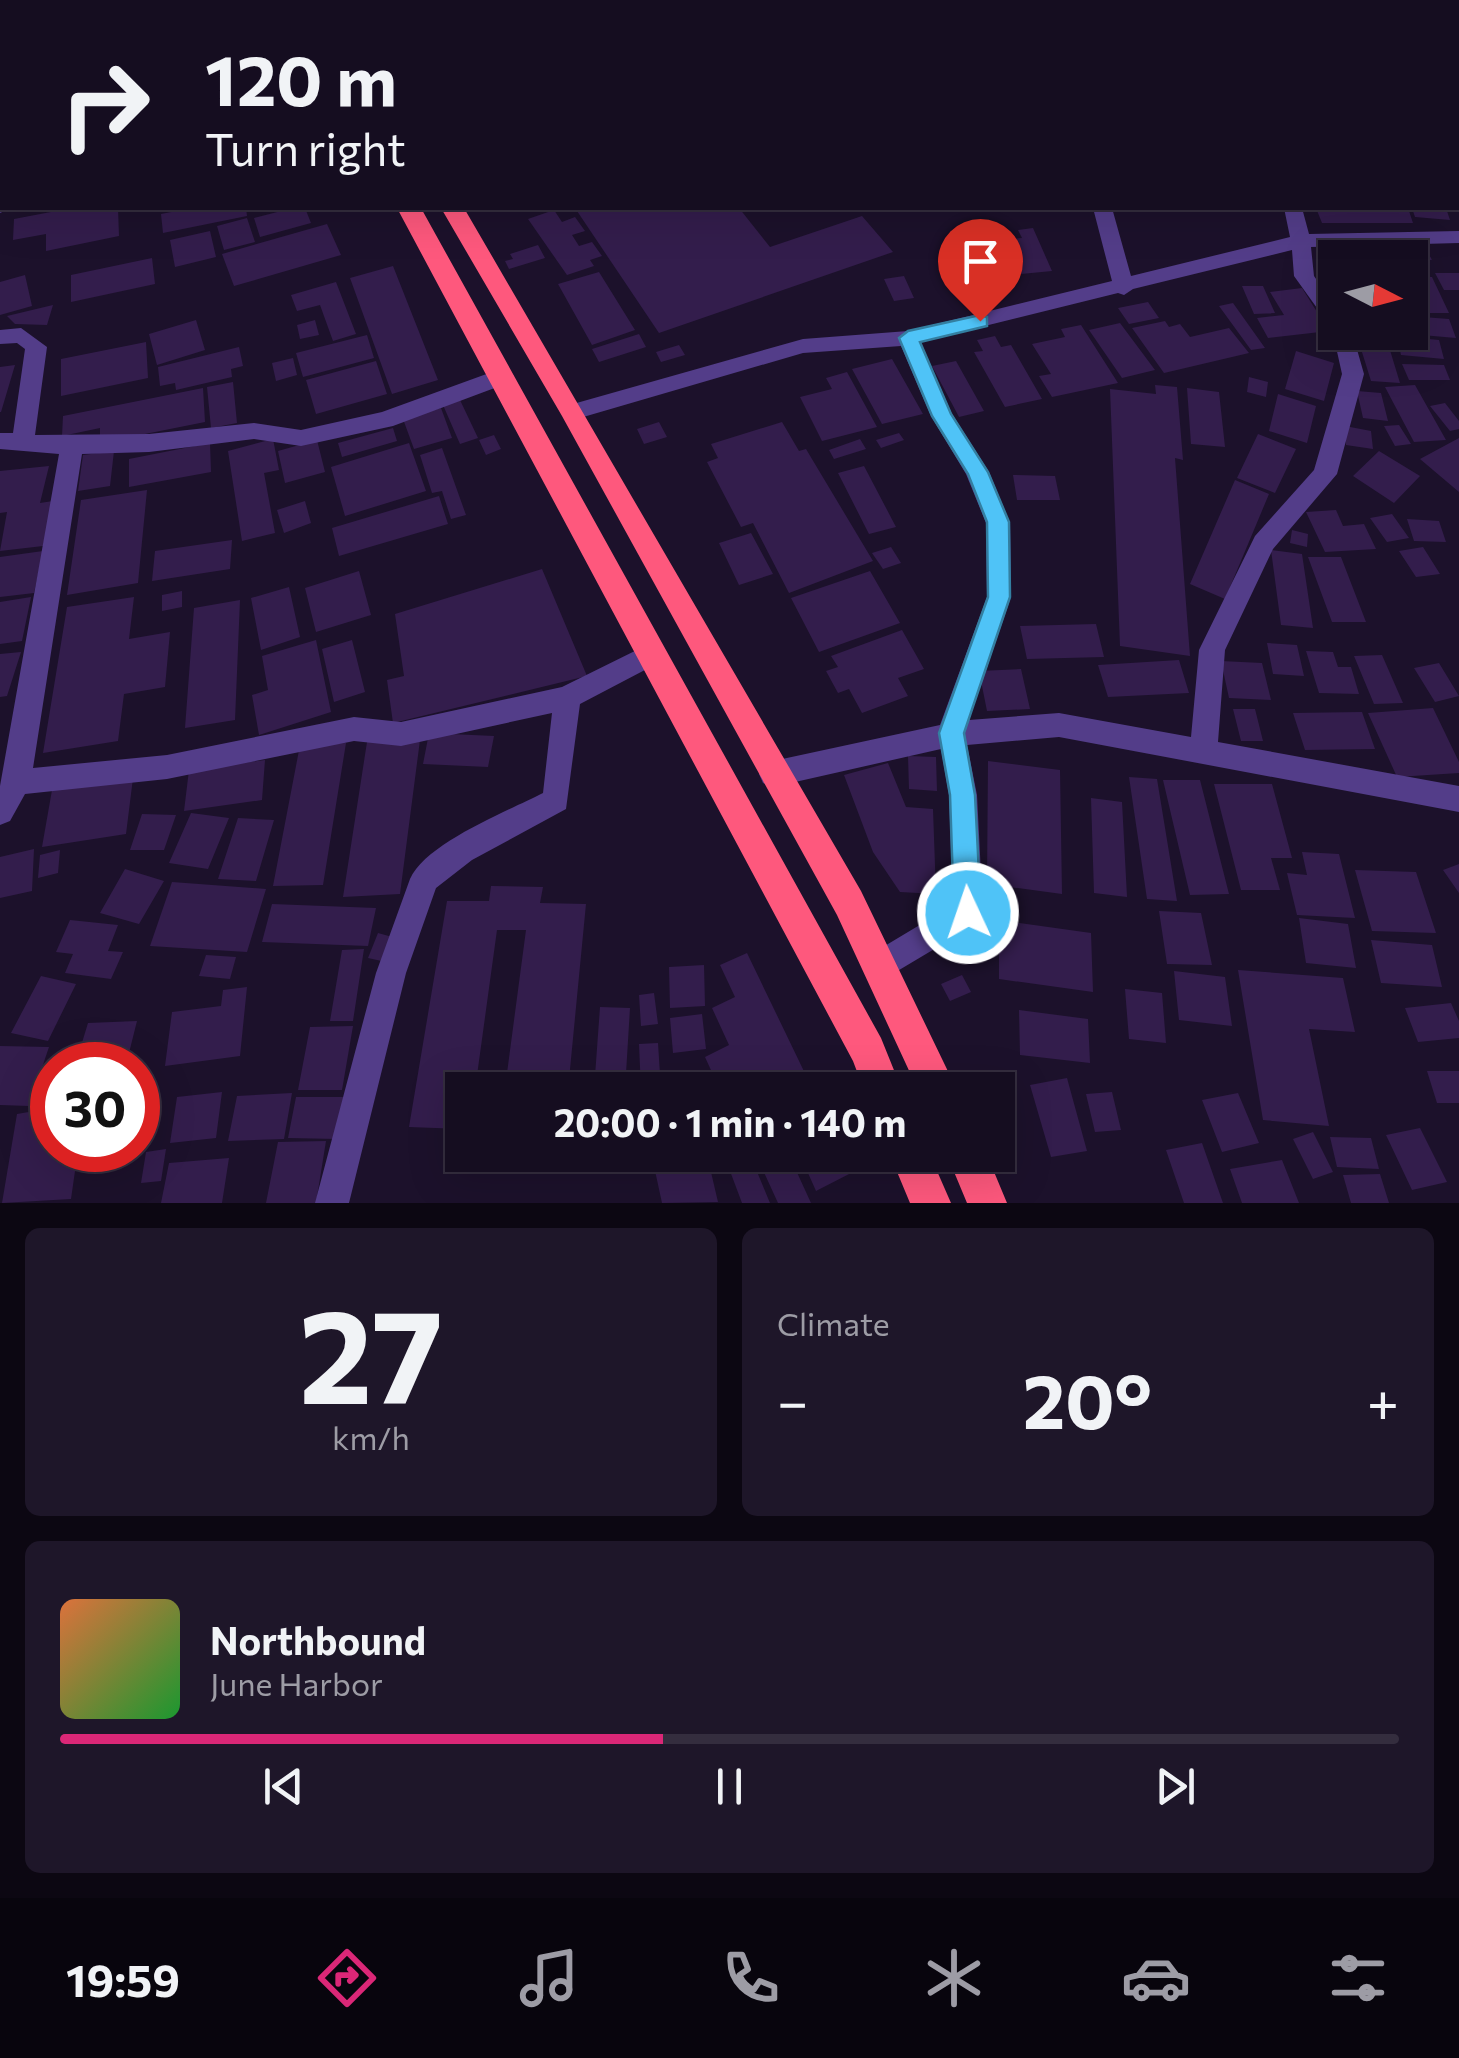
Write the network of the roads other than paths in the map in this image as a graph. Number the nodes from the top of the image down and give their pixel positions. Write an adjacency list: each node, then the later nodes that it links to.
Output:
1 (409, 210): 12 (highway)
2 (454, 210): 13 (highway)
3 (1103, 210): 7 (street)
4 (1293, 210): 6 (street)
5 (1459, 237): 6 (street)
6 (1301, 242): 7 (street); 8 (street)
7 (1124, 288): 10 (street)
8 (1318, 297)
9 (0, 336): 14 (street)
10 (908, 338): 13 (street); 18 (street)
11 (1346, 350): 19 (street)
12 (504, 376): 15 (street); 16 (highway)
13 (573, 412): 20 (highway)
14 (11, 441): 15 (street)
15 (72, 446): 21 (street)
16 (653, 654): 17 (street); 25 (highway)
17 (567, 698): 21 (street); 29 (street)
18 (951, 733): 19 (street); 20 (street); 24 (street)
19 (1204, 754): 22 (street)
20 (774, 774): 24 (highway)
21 (18, 782): 23 (street)
22 (1459, 798)
23 (0, 812)
24 (880, 967): 26 (highway)
25 (876, 1072)
26 (930, 1072)
27 (917, 1172): 30 (highway)
28 (975, 1172): 31 (highway)
29 (332, 1203)
30 (931, 1203)
31 (987, 1203)

